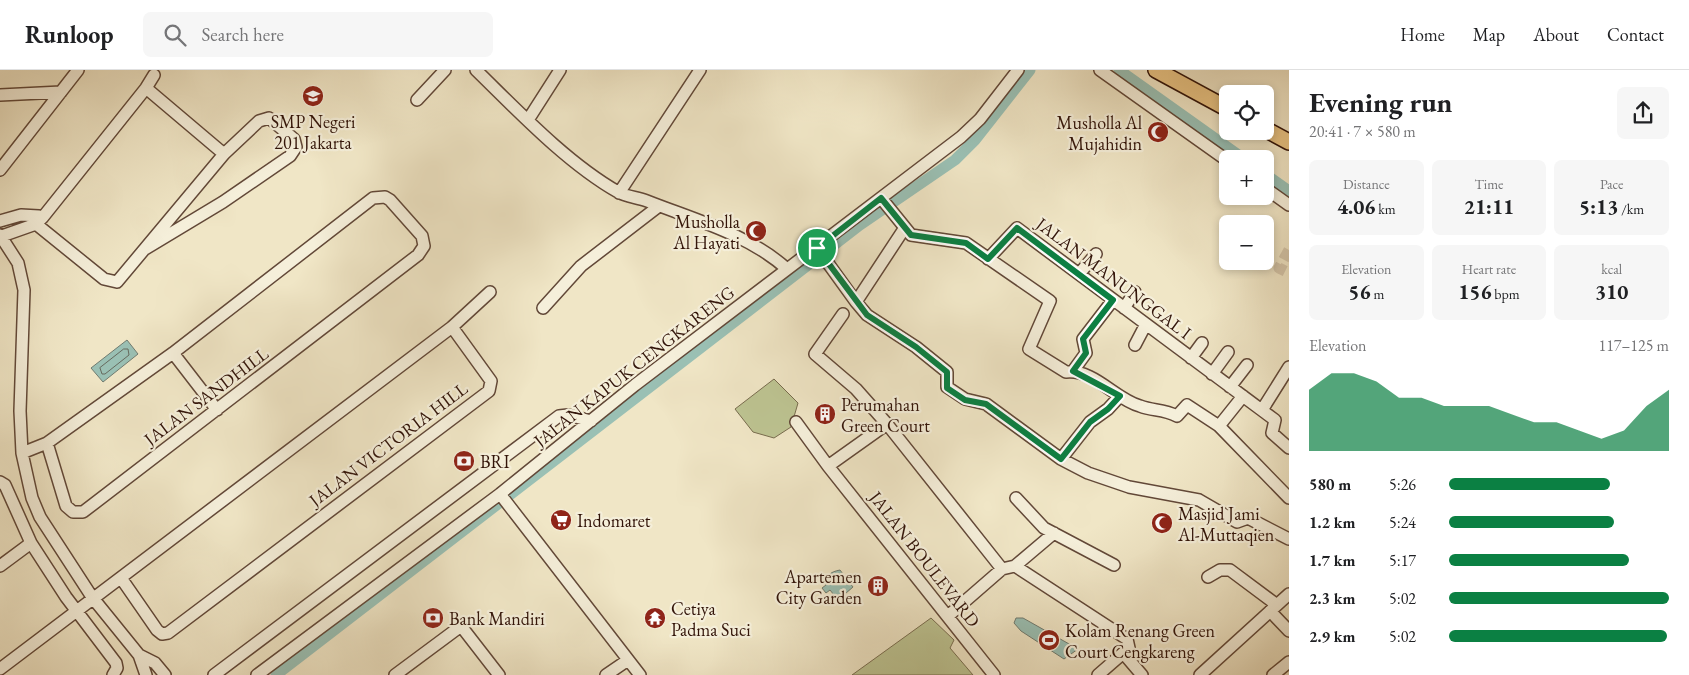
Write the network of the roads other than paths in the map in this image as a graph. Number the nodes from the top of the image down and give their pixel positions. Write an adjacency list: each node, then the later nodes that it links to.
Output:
1 (78, 70): 11 (street)
2 (445, 70): 13 (street)
3 (476, 70): 15 (street)
4 (560, 70): 15 (street)
5 (700, 70): 21 (street)
6 (1018, 70): 23 (street, JALAN KAPUK CENGKARENG)
7 (1100, 70): 19 (street)
8 (1156, 70): 14 (main road)
9 (154, 75): 10 (street)
10 (146, 88): 18 (street); 26 (street)
11 (61, 92): 12 (street); 20 (street)
12 (0, 96)
13 (417, 100)
14 (1219, 104)
15 (528, 120): 21 (street)
16 (1274, 134): 17 (main road)
17 (1289, 142)
18 (224, 154): 30 (street); 30 (street)
19 (1219, 155)
20 (0, 170)
21 (619, 193): 25 (street)
22 (1274, 194): 24 (street)
23 (881, 199): 28 (street); 31 (street, JALAN KAPUK CENGKARENG)
24 (1289, 205)
25 (658, 206): 34 (street); 40 (street)
26 (37, 219): 27 (street); 29 (street); 30 (street)
27 (0, 222)
28 (904, 229): 33 (street); 39 (street)
29 (1, 236): 65 (street)
30 (145, 249)
31 (821, 253): 34 (street, JALAN KAPUK CENGKARENG); 39 (street)
32 (1096, 254): 35 (street)
33 (988, 259): 35 (street, JALAN MANUNGGAL I); 52 (street)
34 (787, 269): 59 (street, JALAN KAPUK CENGKARENG)
35 (1079, 274): 38 (street, JALAN MANUNGGAL I)
36 (490, 292): 44 (street)
37 (1136, 292): 41 (street)
38 (1113, 300): 41 (street, JALAN MANUNGGAL I); 52 (street)
39 (856, 302): 66 (street)
40 (543, 308)
41 (1124, 308): 43 (street, JALAN MANUNGGAL I)
42 (843, 314): 61 (street)
43 (1146, 324): 46 (street); 49 (street, JALAN MANUNGGAL I)
44 (452, 327): 79 (street); 79 (street, JALAN VICTORIA HILL)
45 (1202, 343): 49 (street)
46 (1135, 345)
47 (1228, 352): 53 (street)
48 (173, 353): 57 (street); 57 (street, JALAN SANDHILL); 63 (street)
49 (1191, 358): 53 (street, JALAN MANUNGGAL I)
50 (1247, 365): 54 (street)
51 (1289, 367): 58 (street)
52 (1073, 371): 55 (street)
53 (1212, 374): 54 (street, JALAN MANUNGGAL I)
54 (1230, 387): 56 (street, JALAN MANUNGGAL I)
55 (1120, 396): 62 (street); 66 (street)
56 (1243, 396): 58 (street, JALAN MANUNGGAL I); 62 (street)
57 (217, 410): 63 (street, JALAN SANDHILL)
58 (1262, 410): 64 (street, JALAN MANUNGGAL I)
59 (591, 421): 69 (street, JALAN KAPUK CENGKARENG); 95 (street)
60 (796, 422): 67 (street, JALAN BOULEVARD)
61 (887, 424): 67 (street); 78 (street)
62 (1219, 426): 71 (street)
63 (46, 443): 65 (street)
64 (1289, 448)
65 (22, 453): 82 (street)
66 (1061, 459): 73 (street)
67 (828, 466): 85 (street, JALAN BOULEVARD)
68 (0, 482): 74 (street)
69 (501, 495): 89 (street); 96 (street, JALAN KAPUK CENGKARENG)
70 (1016, 498): 72 (street)
71 (1289, 498)
72 (1054, 533): 75 (street); 77 (street)
73 (1288, 535)
74 (31, 543): 76 (street); 84 (street)
75 (1114, 565)
76 (0, 566)
77 (1015, 566): 78 (street); 87 (street)
78 (1002, 569): 85 (street)
79 (121, 578): 82 (street)
80 (1208, 578): 83 (street)
81 (1289, 594): 83 (street)
82 (92, 597): 84 (street); 88 (street)
83 (1274, 608): 86 (street); 104 (street)
84 (76, 611): 91 (street); 92 (street)
85 (948, 616): 101 (street, JALAN BOULEVARD)
86 (1289, 631)
87 (1124, 654): 102 (street); 103 (street)
88 (139, 655): 93 (street); 94 (street)
89 (628, 660): 99 (street); 100 (street)
90 (1289, 662): 105 (street)
91 (0, 669)
92 (113, 675)
93 (146, 675)
94 (165, 675)
95 (214, 675)
96 (257, 675)
97 (394, 675): 98 (street)
98 (499, 675)
99 (606, 675)
100 (640, 675)
101 (994, 675)
102 (1098, 675)
103 (1142, 675)
104 (1200, 675)
105 (1273, 675)

